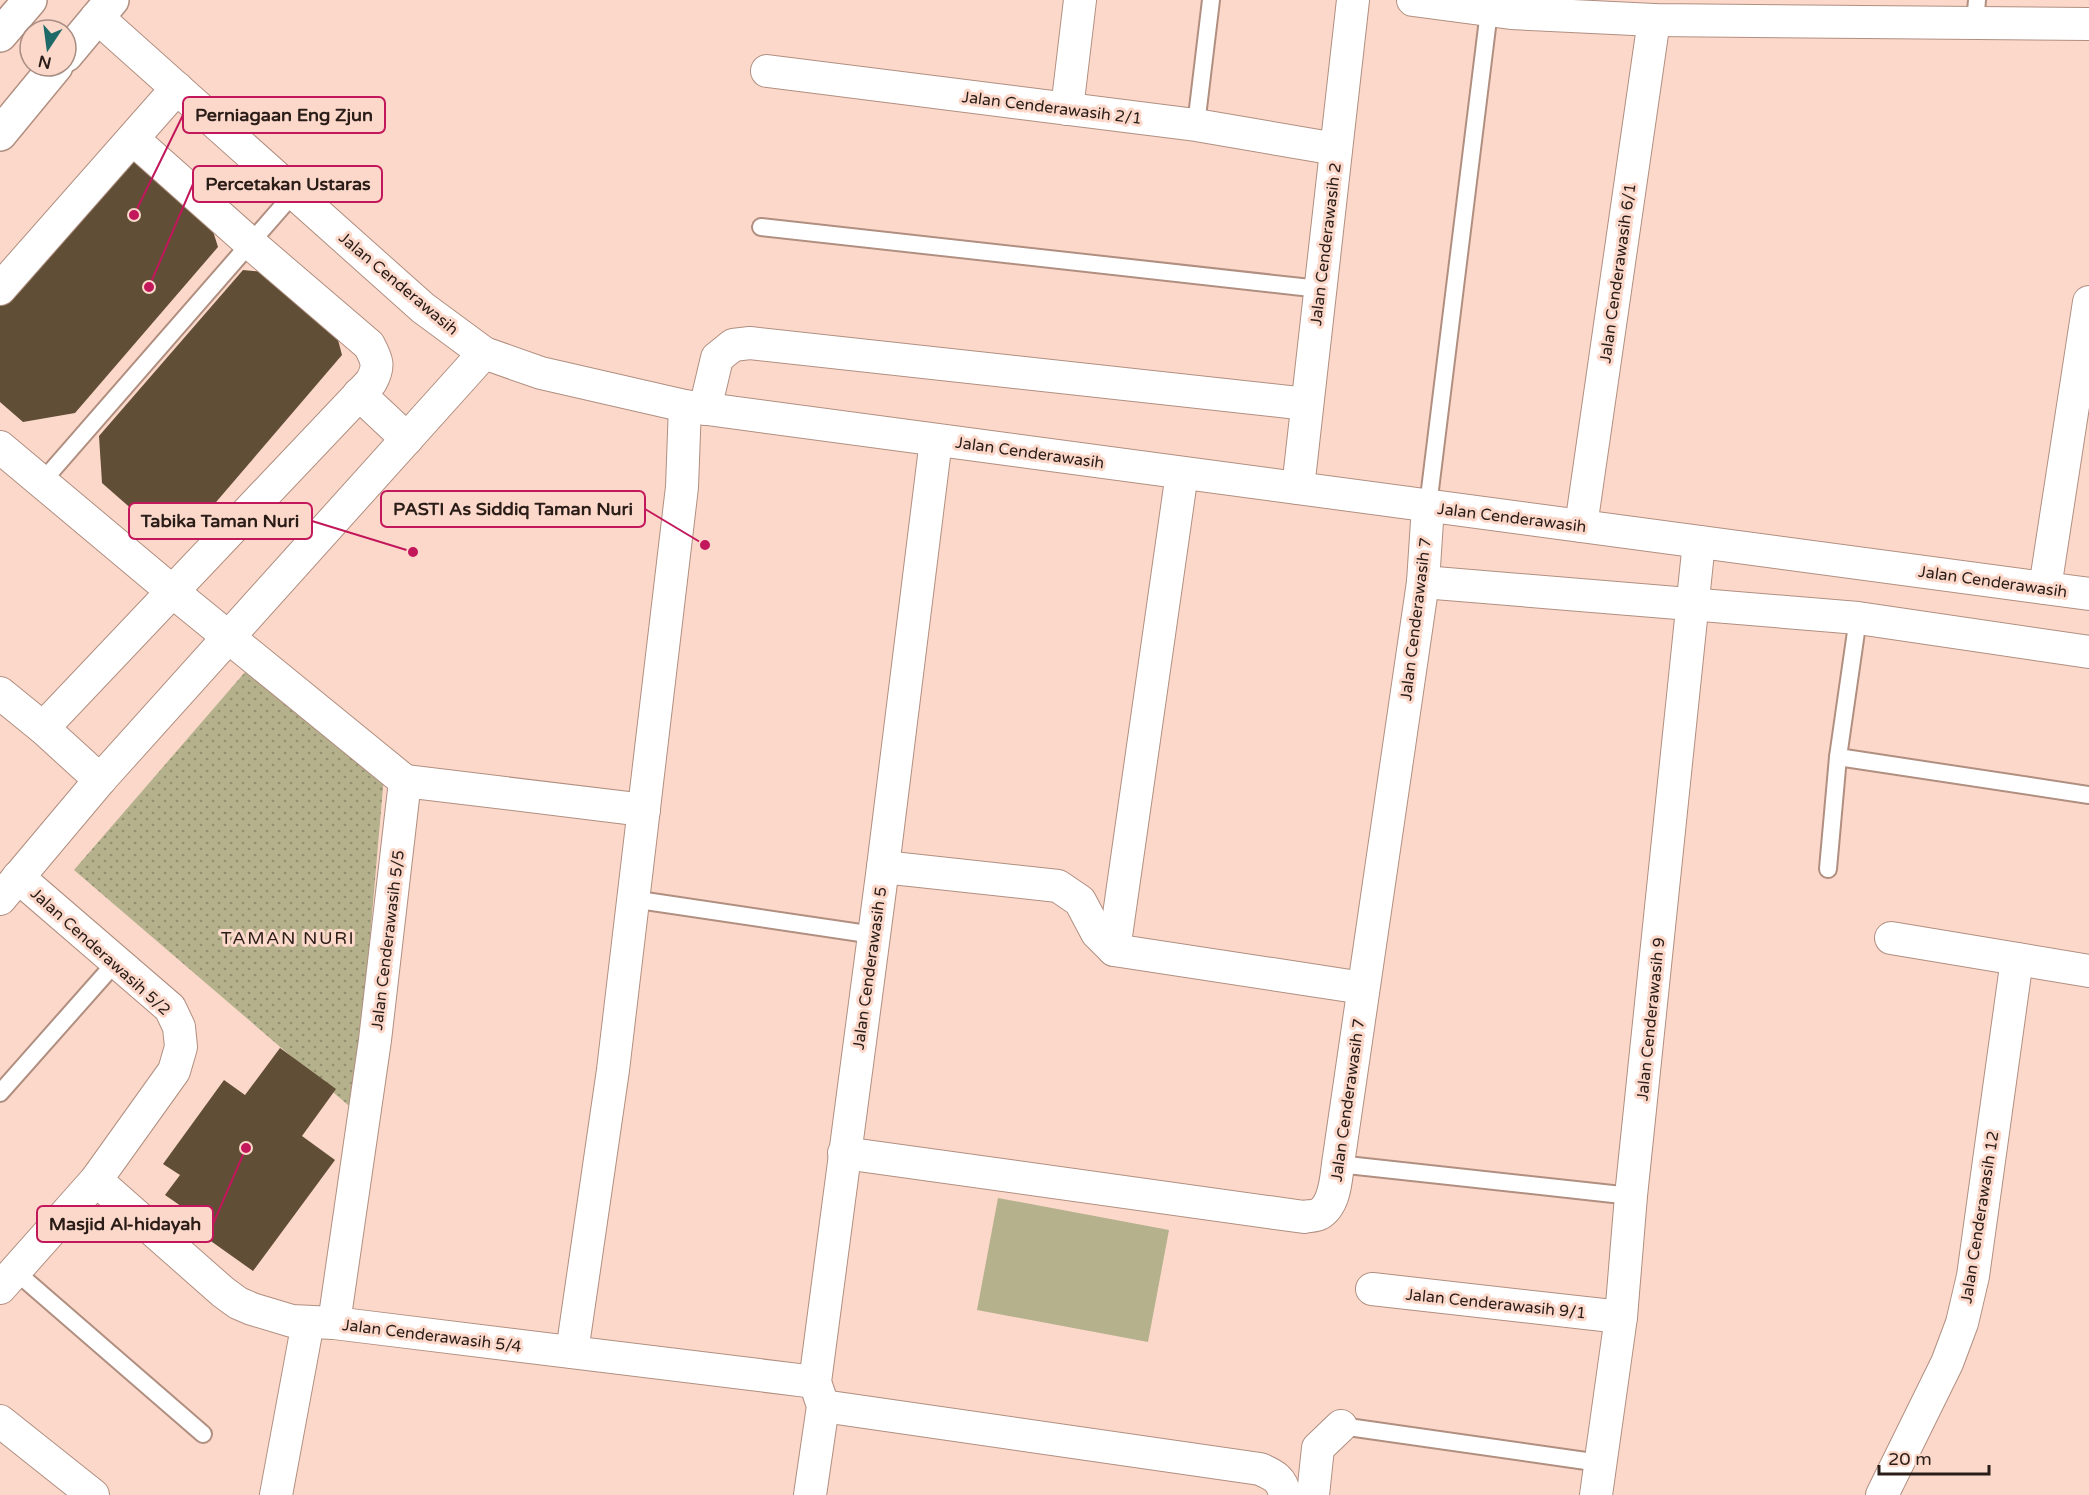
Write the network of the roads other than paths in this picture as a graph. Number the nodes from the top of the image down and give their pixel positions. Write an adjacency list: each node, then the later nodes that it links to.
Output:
1 (30, 0): 12 (main road)
2 (1080, 0): 17 (street)
3 (1211, 0): 18 (lane)
4 (1353, 0): 21 (street, Jalan Cenderawasih 2)
5 (1413, 0): 6 (street)
6 (1504, 8): 10 (street); 38 (lane)
7 (105, 9): 13 (main road); 16 (street, Jalan Cenderawasih)
8 (1802, 11): 9 (street); 10 (street)
9 (1976, 12): 11 (street)
10 (1654, 20): 39 (street, Jalan Cenderawasih 6/1)
11 (2089, 24)
12 (0, 35)
13 (78, 40)
14 (767, 71): 17 (street, Jalan Cenderawasih 2/1)
15 (46, 78): 19 (main road)
16 (177, 88): 20 (street); 22 (street, Jalan Cenderawasih)
17 (1067, 109): 18 (street, Jalan Cenderawasih 2/1)
18 (1196, 125): 21 (street, Jalan Cenderawasih 2/1)
19 (0, 134)
20 (133, 139): 24 (street); 25 (street)
21 (1336, 149): 26 (street, Jalan Cenderawasih 2)
22 (294, 193): 24 (lane); 28 (street, Jalan Cenderawasih)
23 (761, 227): 26 (lane)
24 (250, 243): 29 (street); 36 (lane)
25 (0, 289)
26 (1320, 289): 30 (street, Jalan Cenderawasih 2)
27 (2089, 302): 42 (street)
28 (484, 353): 31 (street, Jalan Cenderawasih); 32 (street)
29 (359, 394): 32 (street); 43 (street)
30 (1307, 404): 31 (street); 37 (street, Jalan Cenderawasih 2)
31 (695, 407): 33 (street, Jalan Cenderawasih); 55 (street)
32 (407, 439): 47 (street)
33 (936, 440): 35 (street, Jalan Cenderawasih); 56 (street, Jalan Cenderawasih 5)
34 (0, 447): 36 (street)
35 (1182, 472): 37 (street, Jalan Cenderawasih); 62 (street)
36 (41, 483): 43 (street)
37 (1298, 488): 38 (street, Jalan Cenderawasih)
38 (1428, 506): 39 (street, Jalan Cenderawasih); 41 (street, Jalan Cenderawasih 7)
39 (1581, 526): 40 (street, Jalan Cenderawasih)
40 (1699, 542): 42 (street, Jalan Cenderawasih); 45 (street, Jalan Cenderawasih 9)
41 (1423, 582): 45 (street); 66 (street, Jalan Cenderawasih 7)
42 (2045, 588): 44 (street, Jalan Cenderawasih)
43 (173, 592): 47 (street); 50 (street)
44 (2089, 594)
45 (1693, 604): 46 (street); 71 (street, Jalan Cenderawasih 9)
46 (1858, 618): 48 (street); 51 (lane)
47 (229, 636): 52 (street); 53 (street)
48 (2089, 652)
49 (0, 693): 50 (street)
50 (43, 728): 52 (street)
51 (1838, 757): 54 (lane); 57 (lane)
52 (100, 780): 58 (street)
53 (405, 781): 55 (street); 75 (street, Jalan Cenderawasih 5/5)
54 (2089, 795)
55 (644, 810): 59 (street)
56 (883, 867): 60 (street, Jalan Cenderawasih 5); 62 (street)
57 (1828, 869)
58 (9, 888): 64 (street, Jalan Cenderawasih 5/2)
59 (632, 899): 60 (lane); 76 (street)
60 (874, 935): 68 (street, Jalan Cenderawasih 5)
61 (1891, 938): 63 (street)
62 (1114, 950): 66 (street)
63 (2017, 959): 65 (street); 88 (street, Jalan Cenderawasih 12)
64 (116, 962): 67 (lane); 70 (street, Jalan Cenderawasih 5/2)
65 (2089, 971)
66 (1363, 988): 69 (street, Jalan Cenderawasih 7)
67 (0, 1094)
68 (844, 1153): 69 (street, Jalan Cenderawasih 7); 77 (street, Jalan Cenderawasih 5)
69 (1338, 1164): 71 (lane)
70 (96, 1180): 72 (street, Jalan Cenderawasih 5/2); 75 (street, Jalan Cenderawasih 5/4)
71 (1631, 1197): 74 (street, Jalan Cenderawasih 9)
72 (7, 1280): 80 (lane)
73 (1372, 1289): 74 (street, Jalan Cenderawasih 9/1)
74 (1621, 1317): 81 (street, Jalan Cenderawasih 9)
75 (321, 1323): 76 (street, Jalan Cenderawasih 5/4); 83 (street, Jalan Cenderawasih 5/5)
76 (572, 1352): 77 (street, Jalan Cenderawasih 5/4)
77 (819, 1394): 84 (street, Jalan Cenderawasih 5); 85 (street, Jalan Cenderawasih 5/4)
78 (0, 1421): 82 (street)
79 (1341, 1426): 81 (lane); 86 (street)
80 (203, 1434)
81 (1600, 1463): 87 (street, Jalan Cenderawasih 9)
82 (93, 1495)
83 (276, 1495)
84 (810, 1495)
85 (1285, 1495)
86 (1312, 1495)
87 (1596, 1495)
88 (1882, 1495)

